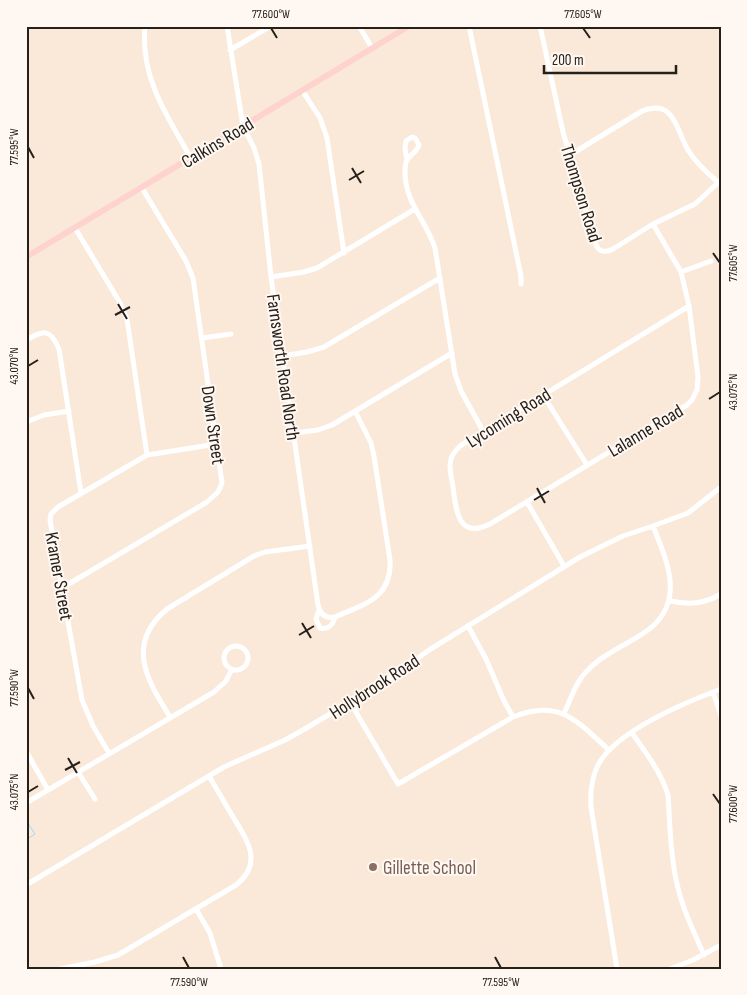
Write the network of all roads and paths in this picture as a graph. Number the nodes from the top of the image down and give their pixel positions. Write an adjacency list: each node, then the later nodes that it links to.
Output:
1 (144, 26): 13 (street)
2 (227, 26): 9 (street, Farnsworth Road North)
3 (271, 26): 9 (street)
4 (359, 26): 8 (street)
5 (409, 26): 8 (main road, Calkins Road)
6 (469, 26): 26 (street)
7 (540, 26): 12 (street, Thompson Road)
8 (372, 48): 10 (main road, Calkins Road)
9 (230, 50): 11 (street, Farnsworth Road North)
10 (302, 90): 11 (main road, Calkins Road); 20 (street)
11 (243, 126): 13 (main road, Calkins Road); 24 (street, Farnsworth Road North)
12 (570, 155): 15 (street); 18 (street, Thompson Road)
13 (191, 158): 16 (main road, Calkins Road)
14 (407, 160): 17 (street)
15 (719, 181): 18 (street, Thompson Road)
16 (142, 188): 19 (main road, Calkins Road); 29 (street, Down Street)
17 (415, 209): 20 (street); 25 (street)
18 (653, 224): 23 (street, Lalanne Road)
19 (74, 228): 21 (main road, Calkins Road); 40 (street)
20 (344, 252): 24 (street)
21 (26, 257)
22 (711, 261): 23 (street)
23 (681, 272): 27 (street, Lalanne Road)
24 (271, 277): 32 (street, Farnsworth Road North)
25 (440, 278): 31 (street); 32 (street)
26 (521, 284)
27 (689, 306): 33 (street, Lycoming Road); 41 (street, Lalanne Road)
28 (231, 334): 29 (street)
29 (202, 338): 39 (street, Down Street)
30 (26, 340): 34 (street)
31 (452, 353): 35 (street); 37 (street)
32 (282, 356): 38 (street, Farnsworth Road North)
33 (544, 395): 37 (street, Lycoming Road); 41 (street)
34 (69, 410): 36 (street); 43 (street)
35 (355, 411): 38 (street); 52 (street)
36 (26, 422)
37 (483, 431): 44 (street, Lycoming Road)
38 (294, 433): 46 (street, Farnsworth Road North)
39 (217, 444): 40 (street, Kramer Street); 48 (street, Down Street)
40 (148, 455): 43 (street, Kramer Street)
41 (587, 465): 44 (street, Lalanne Road)
42 (721, 487): 45 (street, Hollybrook Road)
43 (81, 493): 48 (street, Kramer Street)
44 (527, 502): 47 (street)
45 (653, 526): 47 (street, Hollybrook Road); 50 (street)
46 (310, 546): 51 (street, Farnsworth Road North); 60 (street)
47 (564, 566): 53 (street, Hollybrook Road)
48 (62, 588): 65 (street, Kramer Street)
49 (721, 594): 50 (street)
50 (670, 601): 58 (street)
51 (319, 610): 52 (street); 52 (street, Farnsworth Road North)
52 (335, 617)
53 (468, 626): 57 (street, Hollybrook Road); 61 (street)
54 (232, 669): 54 (street); 60 (street)
55 (721, 689): 56 (street)
56 (713, 692): 59 (street); 62 (street)
57 (350, 702): 61 (street); 67 (street, Hollybrook Road)
58 (564, 713): 61 (street); 63 (street)
59 (721, 716)
60 (170, 717): 65 (street)
61 (513, 717)
62 (632, 733): 63 (street); 74 (street)
63 (609, 750): 77 (street)
64 (26, 751): 68 (street)
65 (109, 753): 66 (street)
66 (78, 772): 68 (street); 69 (street)
67 (209, 776): 71 (street, Hollybrook Road); 72 (street)
68 (48, 790): 70 (street)
69 (95, 799)
70 (26, 803)
71 (26, 885)
72 (196, 909): 75 (street); 76 (street)
73 (721, 945): 74 (street)
74 (704, 955): 78 (street)
75 (60, 969)
76 (220, 969)
77 (617, 969)
78 (670, 969)

